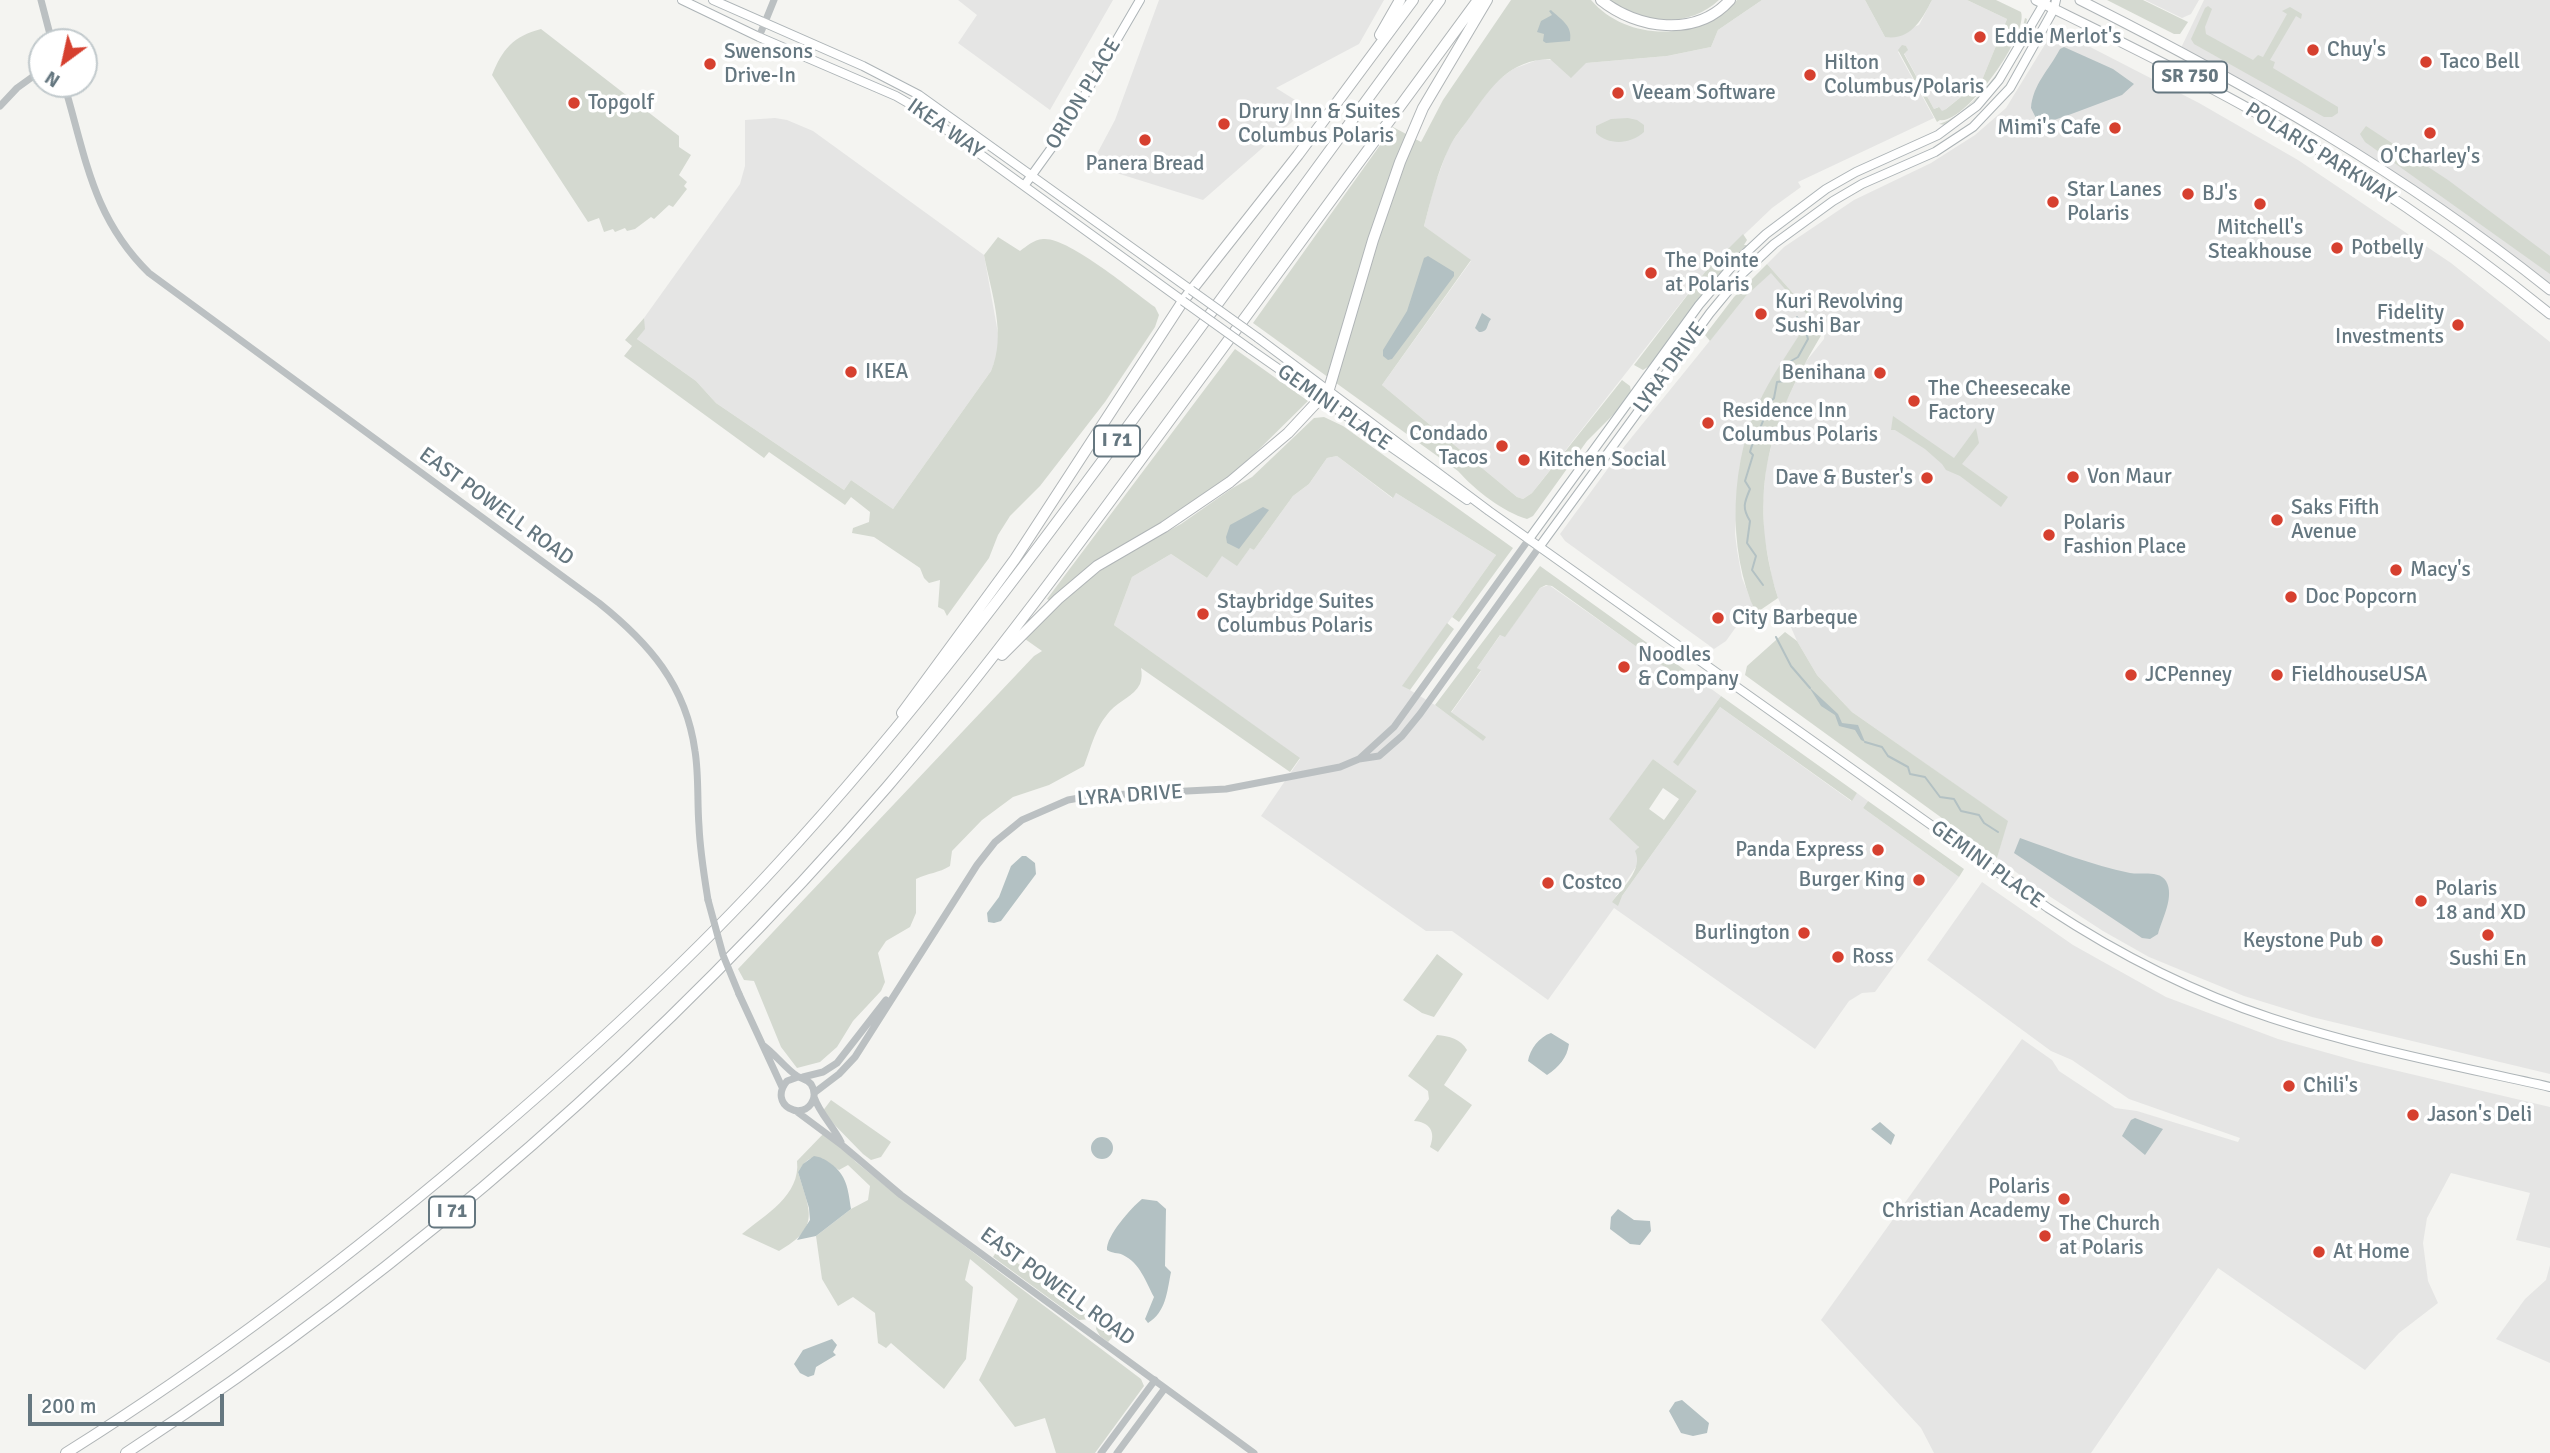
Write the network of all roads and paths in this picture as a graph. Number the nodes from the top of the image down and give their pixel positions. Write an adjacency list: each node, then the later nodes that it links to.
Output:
1 (41, 0): 17 (street)
2 (682, 0): 18 (main road, IKEA WAY)
3 (713, 0): 16 (main road, IKEA WAY)
4 (774, 0): 16 (street)
5 (1140, 0): 23 (main road, ORION PLACE)
6 (1400, 0): 19 (highway)
7 (1413, 0): 19 (highway)
8 (1440, 0): 36 (highway, I 71)
9 (1478, 0): 34 (highway, I 71)
10 (1487, 0): 29 (highway)
11 (1601, 0): 12 (highway)
12 (1730, 0)
13 (2080, 0): 26 (main road, POLARIS PARKWAY / SR 750)
14 (2042, 1): 15 (main road, POLARIS PARKWAY / SR 750); 32 (main road, LYRA DRIVE)
15 (2055, 5): 28 (main road, POLARIS PARKWAY / SR 750); 33 (main road, LYRA DRIVE)
16 (765, 24): 18 (street); 23 (main road, IKEA WAY)
17 (48, 28)
18 (760, 37): 24 (main road, IKEA WAY)
19 (1359, 72): 25 (highway)
20 (28, 80): 22 (street)
21 (68, 98): 38 (street, EAST POWELL ROAD, bridge)
22 (0, 106)
23 (1033, 175): 24 (main road, ORION PLACE); 25 (main road, IKEA WAY)
24 (1024, 186): 27 (main road, IKEA WAY)
25 (1191, 290): 27 (highway); 29 (main road, GEMINI PLACE, bridge)
26 (2550, 290)
27 (1183, 300): 30 (main road, GEMINI PLACE, bridge); 36 (highway)
28 (2550, 314)
29 (1329, 389): 30 (highway); 31 (main road, GEMINI PLACE)
30 (1321, 399): 31 (main road, GEMINI PLACE); 34 (highway)
31 (1489, 510): 32 (main road, GEMINI PLACE)
32 (1529, 539): 33 (main road, GEMINI PLACE); 35 (street, LYRA DRIVE)
33 (1540, 546): 35 (street, LYRA DRIVE); 41 (main road, GEMINI PLACE)
34 (962, 696): 48 (highway, I 71)
35 (1359, 760): 37 (street, LYRA DRIVE)
36 (800, 839): 47 (highway, I 71)
37 (900, 984): 39 (street, LYRA DRIVE); 42 (street, LYRA DRIVE)
38 (764, 1046): 39 (street, EAST POWELL ROAD); 40 (street, EAST POWELL ROAD)
39 (800, 1077): 40 (street); 42 (street, EAST POWELL ROAD)
40 (782, 1087): 43 (street, EAST POWELL ROAD)
41 (2550, 1087)
42 (814, 1095): 43 (street); 44 (street, EAST POWELL ROAD)
43 (796, 1111): 44 (street, EAST POWELL ROAD)
44 (844, 1146): 45 (street, EAST POWELL ROAD)
45 (1155, 1380): 46 (street, EAST POWELL ROAD); 49 (street)
46 (1165, 1388): 50 (street); 51 (street, EAST POWELL ROAD)
47 (66, 1453)
48 (125, 1453)
49 (1101, 1453)
50 (1117, 1453)
51 (1254, 1453)

